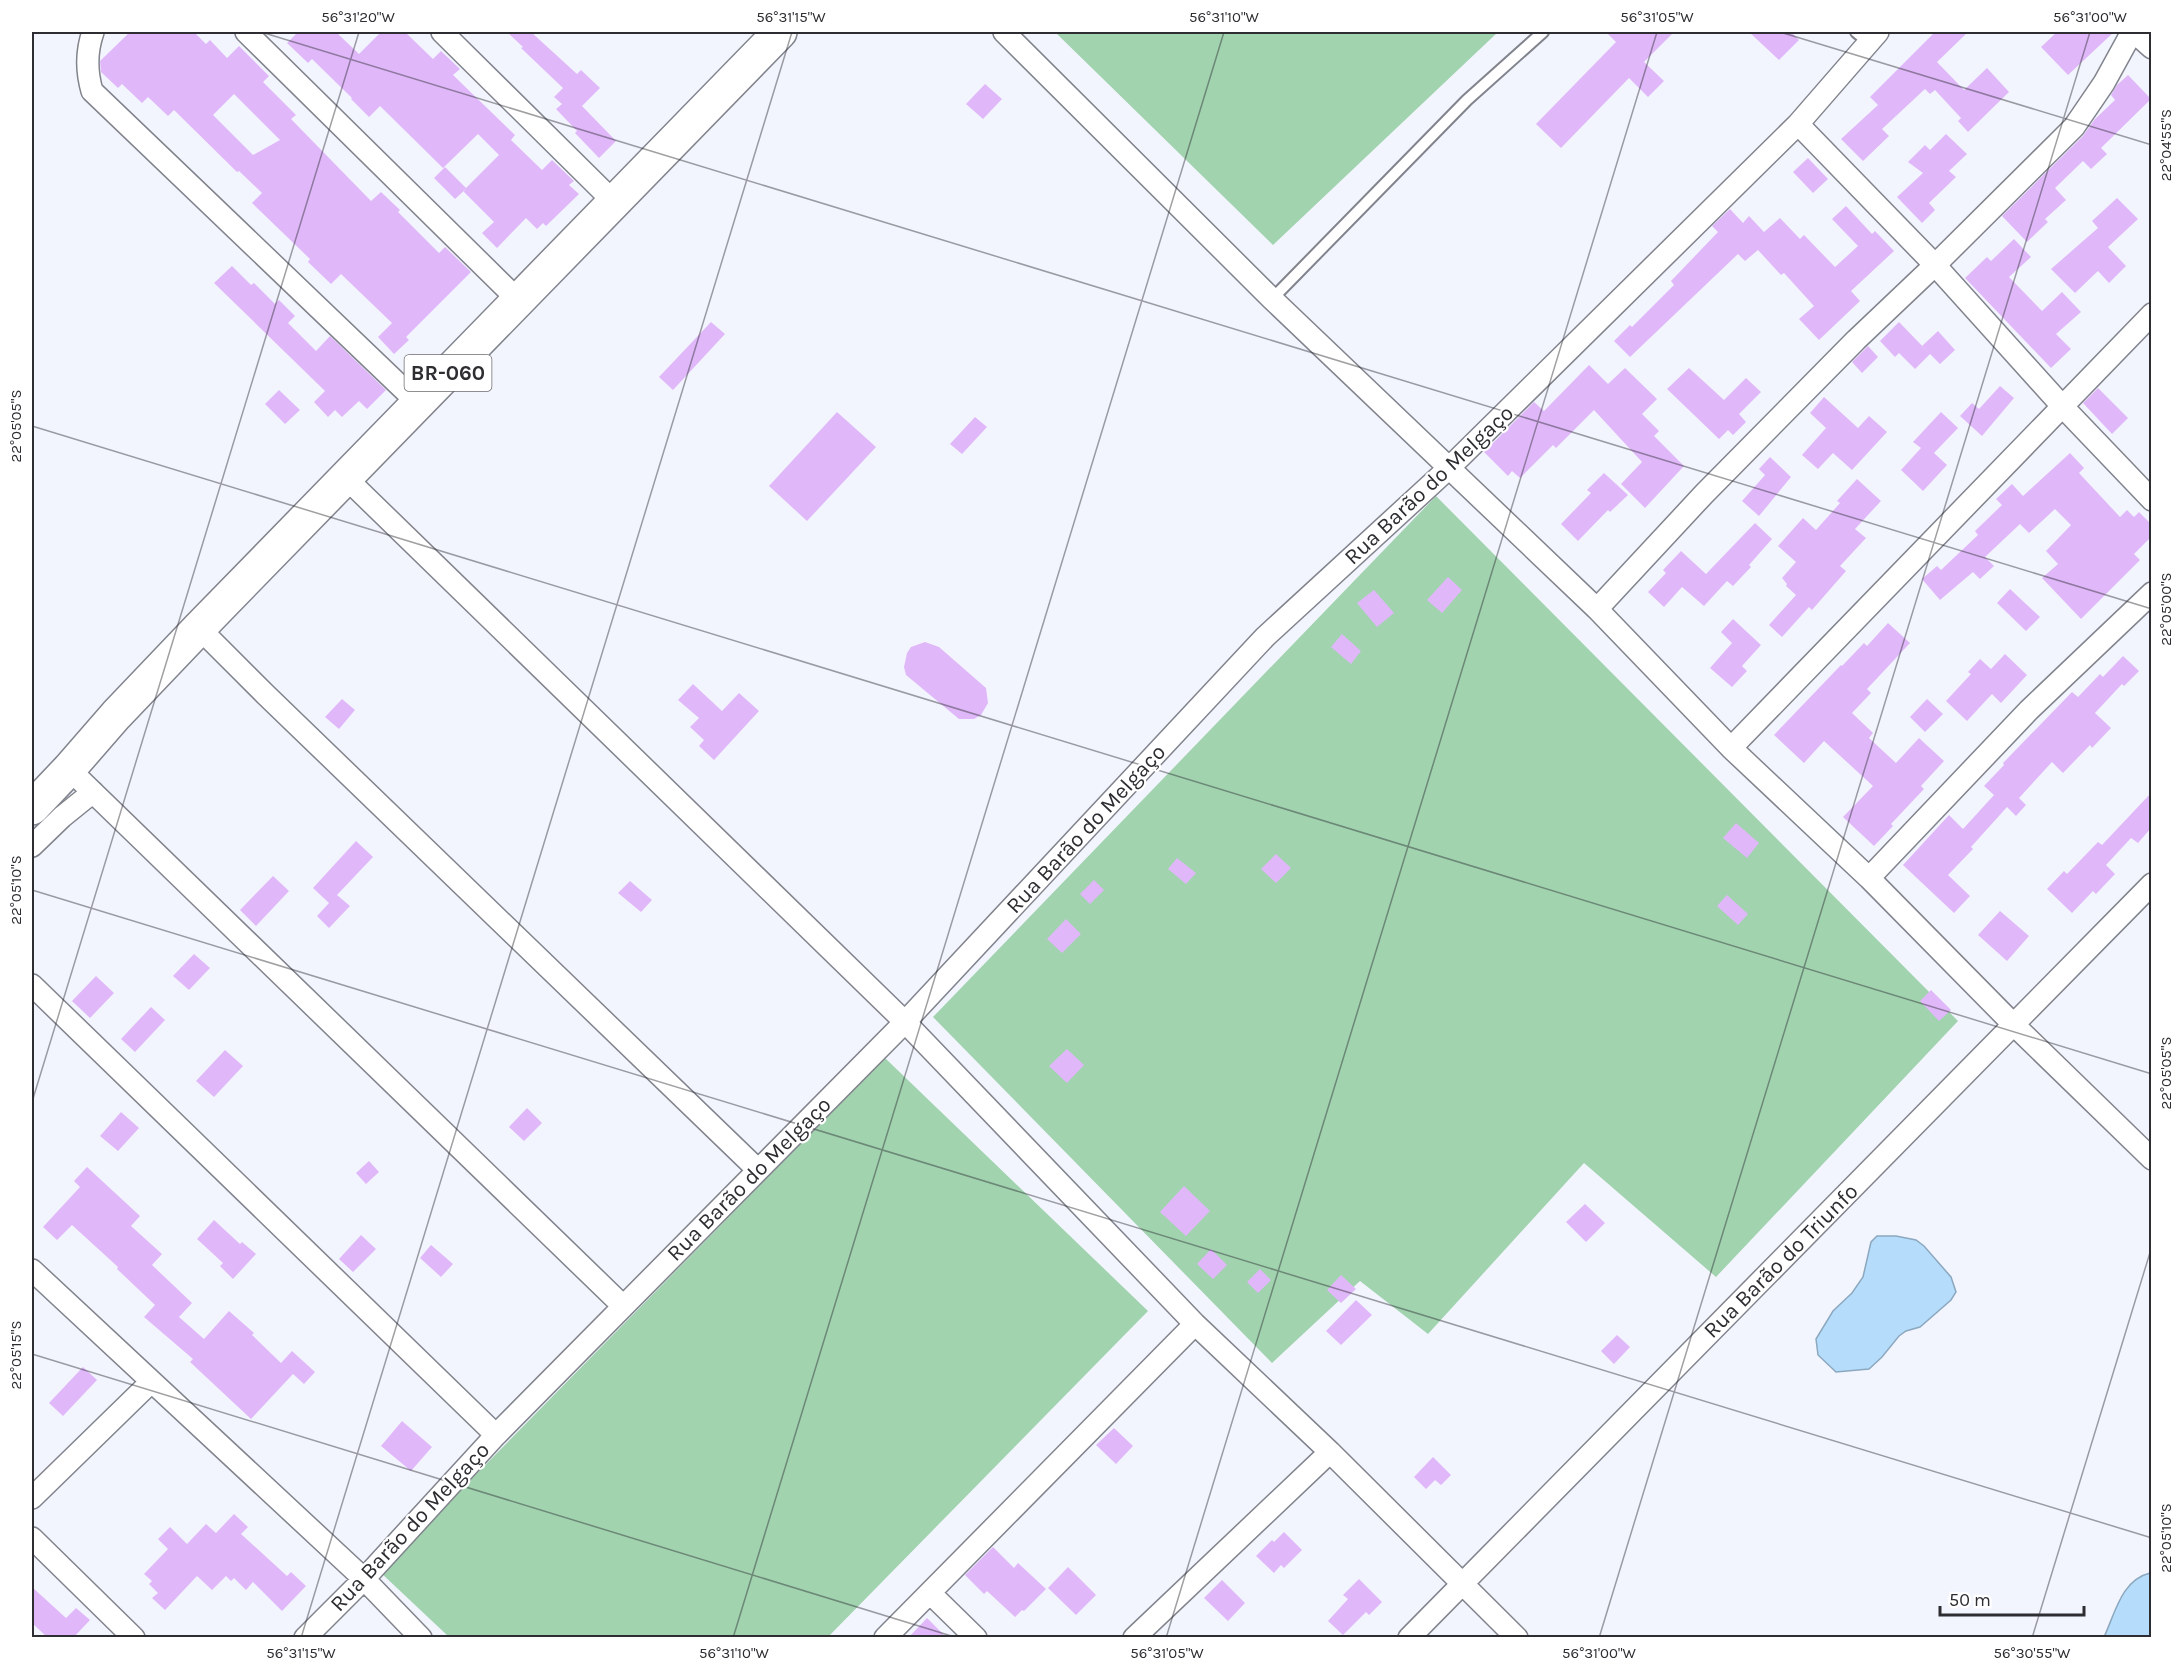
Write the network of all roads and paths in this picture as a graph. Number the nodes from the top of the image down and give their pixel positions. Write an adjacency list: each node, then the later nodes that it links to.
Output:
1 (93, 32): 16 (street)
2 (246, 32): 14 (street)
3 (442, 32): 11 (street)
4 (780, 32): 11 (main road, BR-060)
5 (1004, 32): 13 (street)
6 (1543, 32): 13 (lane)
7 (2133, 32): 9 (street); 12 (street)
8 (1868, 35): 10 (street, Rua Barão do Melgaço)
9 (2151, 48)
10 (1798, 124): 12 (street); 18 (street, Rua Barão do Melgaço)
11 (614, 202): 14 (main road, BR-060)
12 (1935, 265): 17 (street); 22 (street)
13 (1272, 299): 18 (street)
14 (518, 300): 16 (main road, BR-060)
15 (2151, 314): 17 (street)
16 (419, 404): 19 (main road, BR-060)
17 (2063, 406): 20 (street); 25 (street)
18 (1449, 468): 22 (street); 34 (street, Rua Barão do Melgaço)
19 (346, 478): 23 (main road, BR-060); 34 (street)
20 (2151, 500)
21 (2151, 593): 31 (street)
22 (1597, 609): 25 (street)
23 (199, 628): 24 (main road, BR-060); 37 (street)
24 (116, 715): 26 (main road, BR-060); 27 (main road, BR-060)
25 (1731, 748): 31 (street)
26 (69, 769): 28 (street); 29 (main road, BR-060)
27 (32, 787)
28 (93, 792): 30 (street); 39 (street)
29 (32, 808)
30 (32, 846)
31 (1869, 878): 35 (street)
32 (2151, 884): 35 (street, Rua Barão do Triunfo)
33 (32, 985): 42 (street)
34 (905, 1022): 37 (street, Rua Barão do Melgaço); 40 (street)
35 (2013, 1024): 36 (street); 47 (street, Rua Barão do Triunfo)
36 (2151, 1160)
37 (758, 1170): 39 (street, Rua Barão do Melgaço)
38 (32, 1270): 41 (street)
39 (623, 1306): 42 (street, Rua Barão do Melgaço)
40 (1195, 1324): 43 (street); 48 (street)
41 (150, 1382): 44 (street); 46 (street)
42 (496, 1435): 46 (street, Rua Barão do Melgaço)
43 (1330, 1452): 47 (street); 54 (street)
44 (32, 1498)
45 (32, 1538): 49 (street)
46 (364, 1579): 50 (street, Rua Barão do Melgaço); 51 (street)
47 (1462, 1584): 55 (street, Rua Barão do Triunfo); 56 (street)
48 (930, 1593): 52 (street); 53 (street)
49 (134, 1638)
50 (305, 1638)
51 (421, 1638)
52 (885, 1638)
53 (976, 1638)
54 (1134, 1638)
55 (1409, 1638)
56 (1517, 1638)

